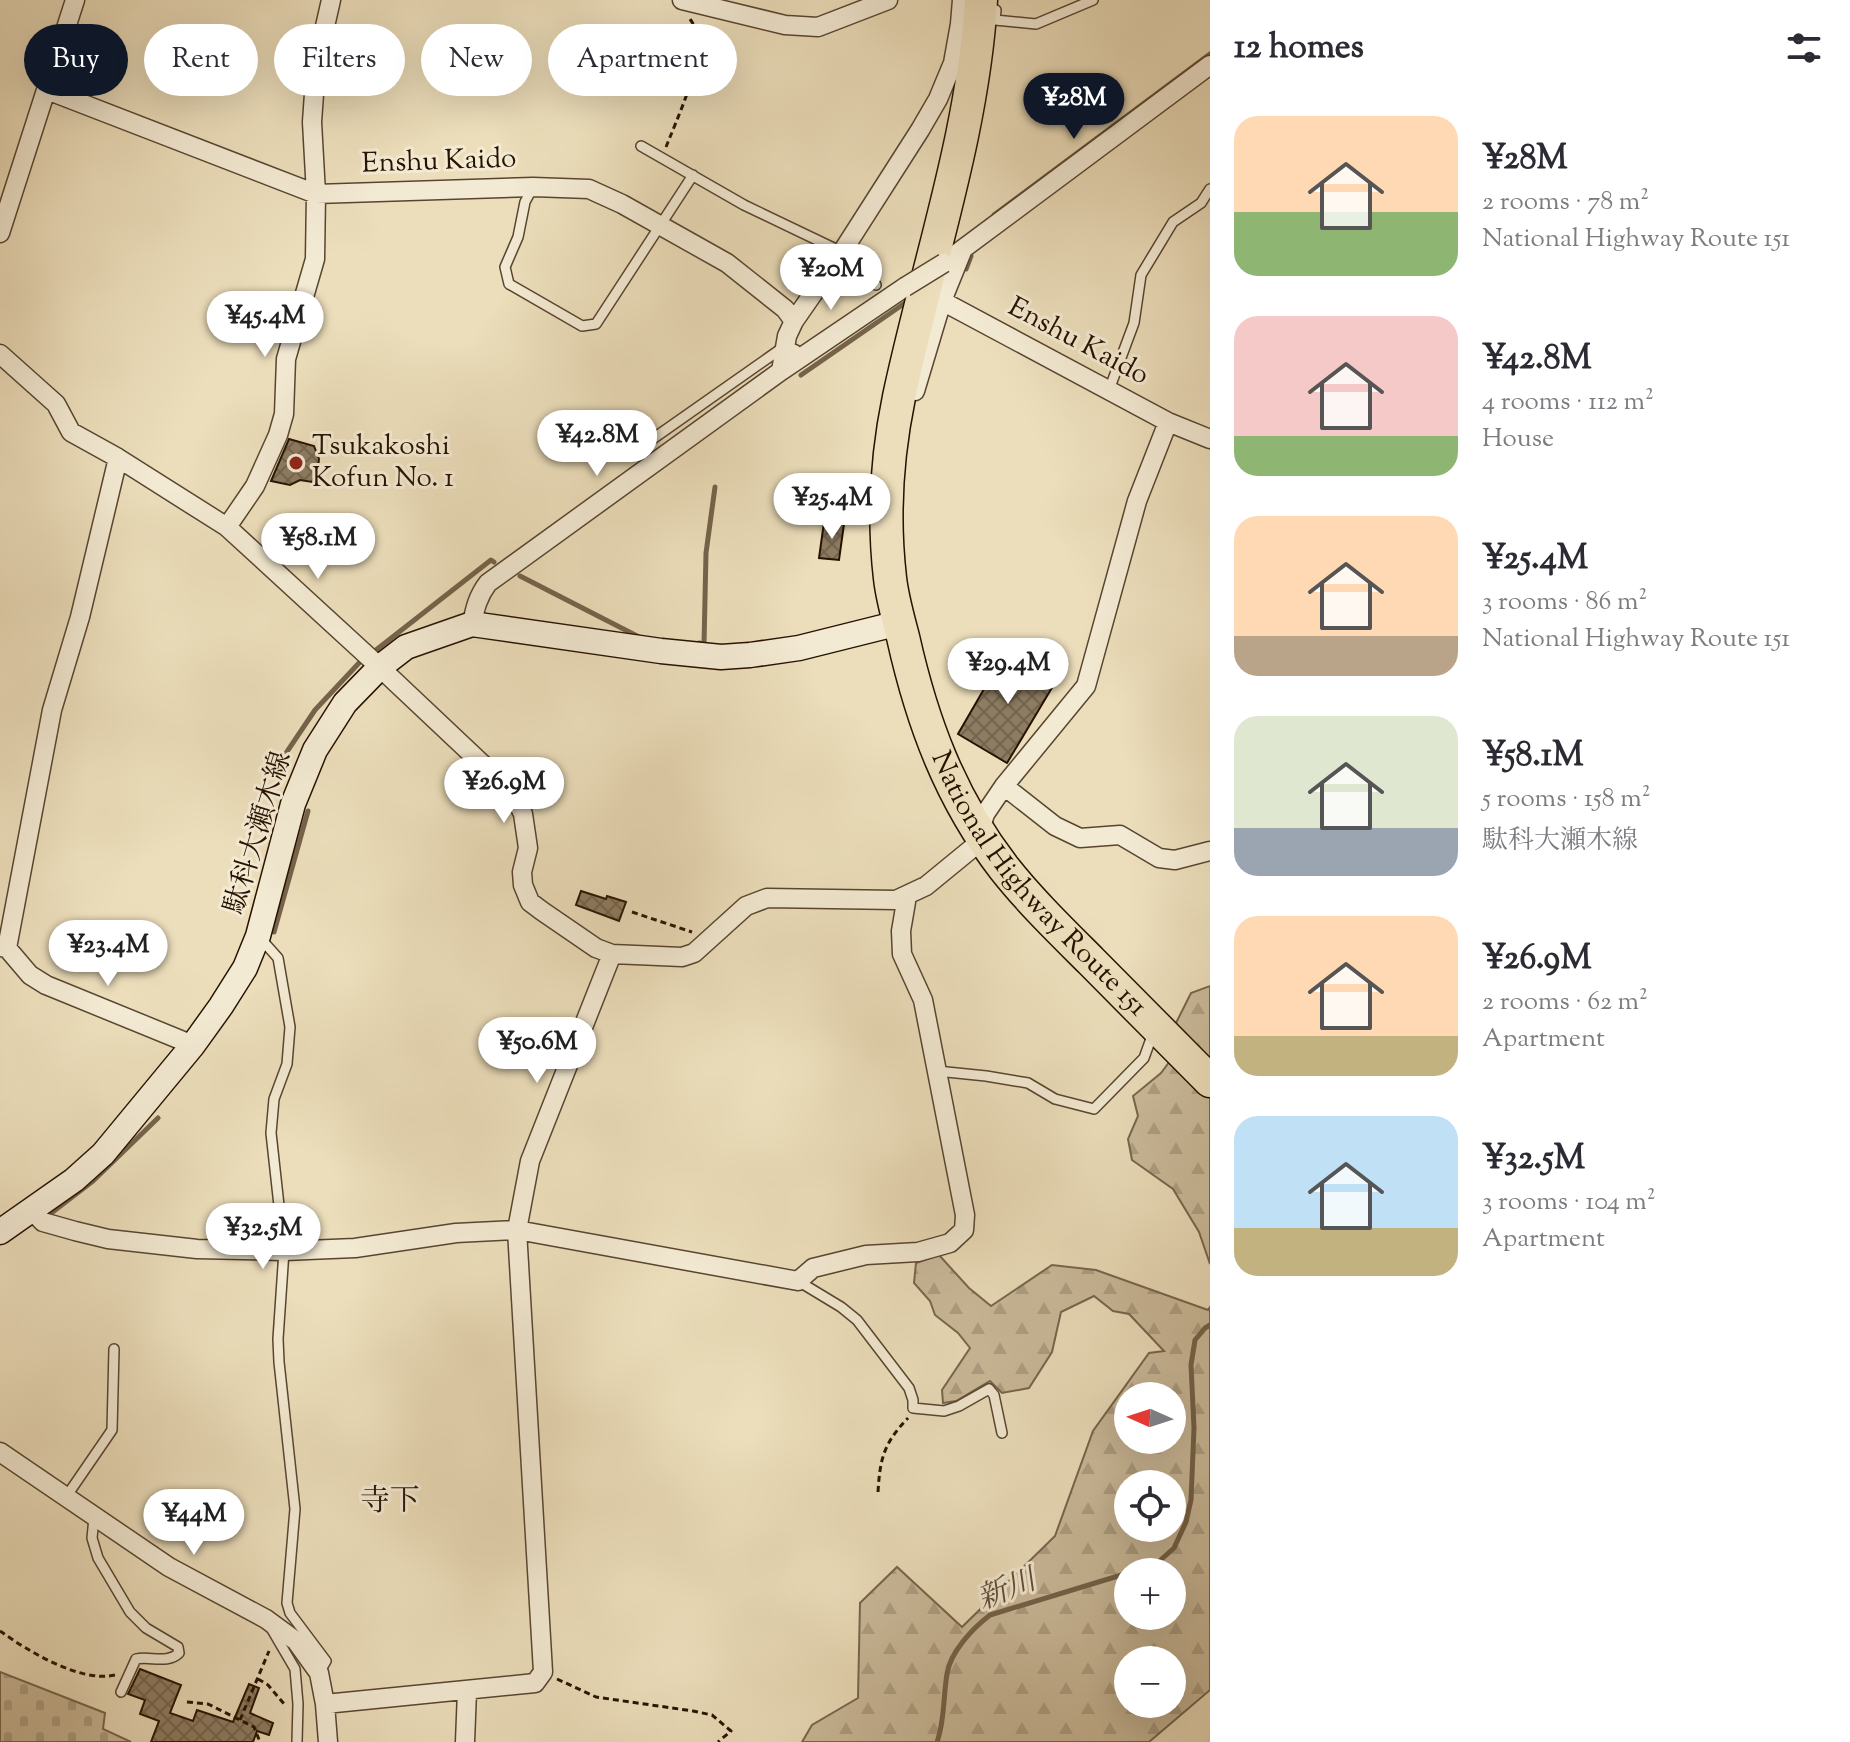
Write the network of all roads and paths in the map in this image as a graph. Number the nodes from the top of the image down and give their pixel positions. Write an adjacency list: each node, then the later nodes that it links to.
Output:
1 (75, 0): 10 (street)
2 (331, 0): 19 (street)
3 (888, 0): 8 (street)
4 (962, 0): 23 (street)
5 (981, 0): 31 (highway, National Highway Route 151)
6 (996, 0): 7 (lane)
7 (1093, 0)
8 (720, 4): 9 (street)
9 (685, 8): 15 (path)
10 (68, 24)
11 (1210, 65): 22 (street)
12 (45, 96): 21 (street)
13 (63, 96): 19 (street, Enshu Kaido)
14 (641, 146): 15 (lane)
15 (662, 158): 16 (lane)
16 (693, 175): 20 (lane); 23 (lane)
17 (533, 187): 19 (street, Enshu Kaido); 20 (street, Enshu Kaido); 20 (lane)
18 (1210, 189): 30 (lane)
19 (316, 194): 36 (street)
20 (661, 226): 26 (street, Enshu Kaido)
21 (0, 233)
22 (963, 249): 25 (street); 29 (street, bridge)
23 (842, 252): 24 (lane); 26 (street)
24 (876, 285)
25 (942, 301): 30 (street, Enshu Kaido); 31 (street)
26 (794, 321): 27 (street)
27 (790, 348): 29 (street); 33 (lane)
28 (0, 354): 35 (street)
29 (781, 371): 38 (street)
30 (1109, 390): 32 (street, Enshu Kaido)
31 (900, 396): 37 (highway, National Highway Route 151)
32 (1168, 422): 34 (street, Enshu Kaido); 40 (street)
33 (654, 438)
34 (1210, 439)
35 (118, 458): 36 (street); 47 (street)
36 (227, 527): 39 (street)
37 (899, 623): 38 (main road, 駄科大瀬木線); 41 (highway, National Highway Route 151)
38 (472, 624): 39 (main road, 駄科大瀬木線)
39 (380, 667): 45 (main road, 駄科大瀬木線); 48 (street)
40 (1004, 786): 41 (street); 42 (street)
41 (979, 832): 43 (street); 49 (highway, National Highway Route 151)
42 (1210, 851)
43 (905, 897): 46 (street); 51 (street)
44 (632, 912): 46 (path)
45 (258, 936): 50 (main road, 駄科大瀬木線); 56 (lane)
46 (711, 938): 48 (street)
47 (4, 948): 50 (street)
48 (612, 954): 54 (street)
49 (1159, 1030): 51 (lane); 52 (highway, National Highway Route 151)
50 (193, 1045): 53 (main road, 駄科大瀬木線)
51 (936, 1071): 57 (street)
52 (1210, 1081)
53 (31, 1210): 55 (main road, 駄科大瀬木線); 56 (street)
54 (517, 1230): 56 (street); 57 (street); 68 (street)
55 (0, 1232)
56 (284, 1251): 69 (lane)
57 (798, 1281): 59 (lane)
58 (114, 1349): 63 (lane)
59 (913, 1408): 60 (lane); 62 (path)
60 (1002, 1433)
61 (0, 1452): 63 (street)
62 (878, 1492)
63 (66, 1497): 64 (street)
64 (94, 1518): 65 (street); 67 (lane)
65 (270, 1628): 69 (street); 70 (path); 76 (lane)
66 (0, 1631): 67 (path)
67 (130, 1671): 72 (lane)
68 (543, 1672): 71 (street); 81 (path)
69 (319, 1673): 74 (street)
70 (258, 1679): 75 (path); 76 (path)
71 (467, 1691): 74 (street); 80 (street)
72 (121, 1692)
73 (187, 1702): 75 (path)
74 (325, 1704): 79 (street)
75 (240, 1720): 77 (path)
76 (298, 1730): 78 (lane)
77 (260, 1742)
78 (297, 1742)
79 (328, 1742)
80 (465, 1742)
81 (718, 1742)

